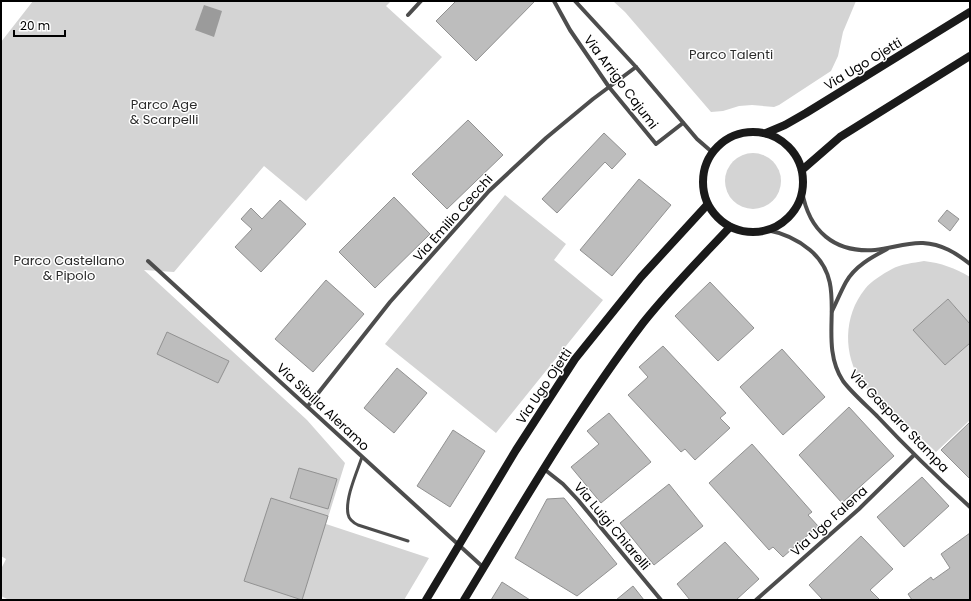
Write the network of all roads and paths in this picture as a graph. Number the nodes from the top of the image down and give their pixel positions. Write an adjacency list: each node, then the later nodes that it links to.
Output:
1 (421, 1): 5 (street)
2 (554, 1): 8 (street, Via Arrigo Cajumi)
3 (575, 1): 7 (street, Via Arrigo Cajumi)
4 (970, 12): 10 (main road, Via Ugo Ojetti)
5 (408, 15)
6 (970, 56): 12 (main road)
7 (636, 67): 8 (street, Via Emilio Cecchi); 9 (street, Via Arrigo Cajumi)
8 (609, 87): 9 (street, Via Arrigo Cajumi); 21 (street, Via Emilio Cecchi)
9 (683, 123): 11 (street, Via Arrigo Cajumi)
10 (766, 133): 11 (main road); 12 (main road)
11 (712, 152): 14 (main road)
12 (802, 170): 13 (main road)
13 (802, 191): 16 (main road); 17 (street)
14 (707, 205): 15 (main road); 27 (main road, Via Ugo Ojetti)
15 (730, 227): 16 (main road); 24 (main road)
16 (767, 230): 20 (street, Via Gaspara Stampa)
17 (893, 246): 19 (street); 20 (street)
18 (148, 261): 21 (street, Via Sibilla Aleramo)
19 (970, 264)
20 (832, 312): 22 (street, Via Gaspara Stampa)
21 (308, 406): 23 (street, Via Sibilla Aleramo)
22 (914, 455): 25 (street, Via Gaspara Stampa); 32 (street, Via Ugo Falena)
23 (362, 457): 26 (lane); 27 (street, Via Sibilla Aleramo)
24 (544, 469): 28 (main road); 31 (street, Via Luigi Chiarelli)
25 (970, 507)
26 (408, 541)
27 (458, 546): 28 (street, Via Sibilla Aleramo); 29 (main road, Via Ugo Ojetti)
28 (484, 568): 30 (main road)
29 (426, 600)
30 (464, 600)
31 (661, 600)
32 (756, 600)

